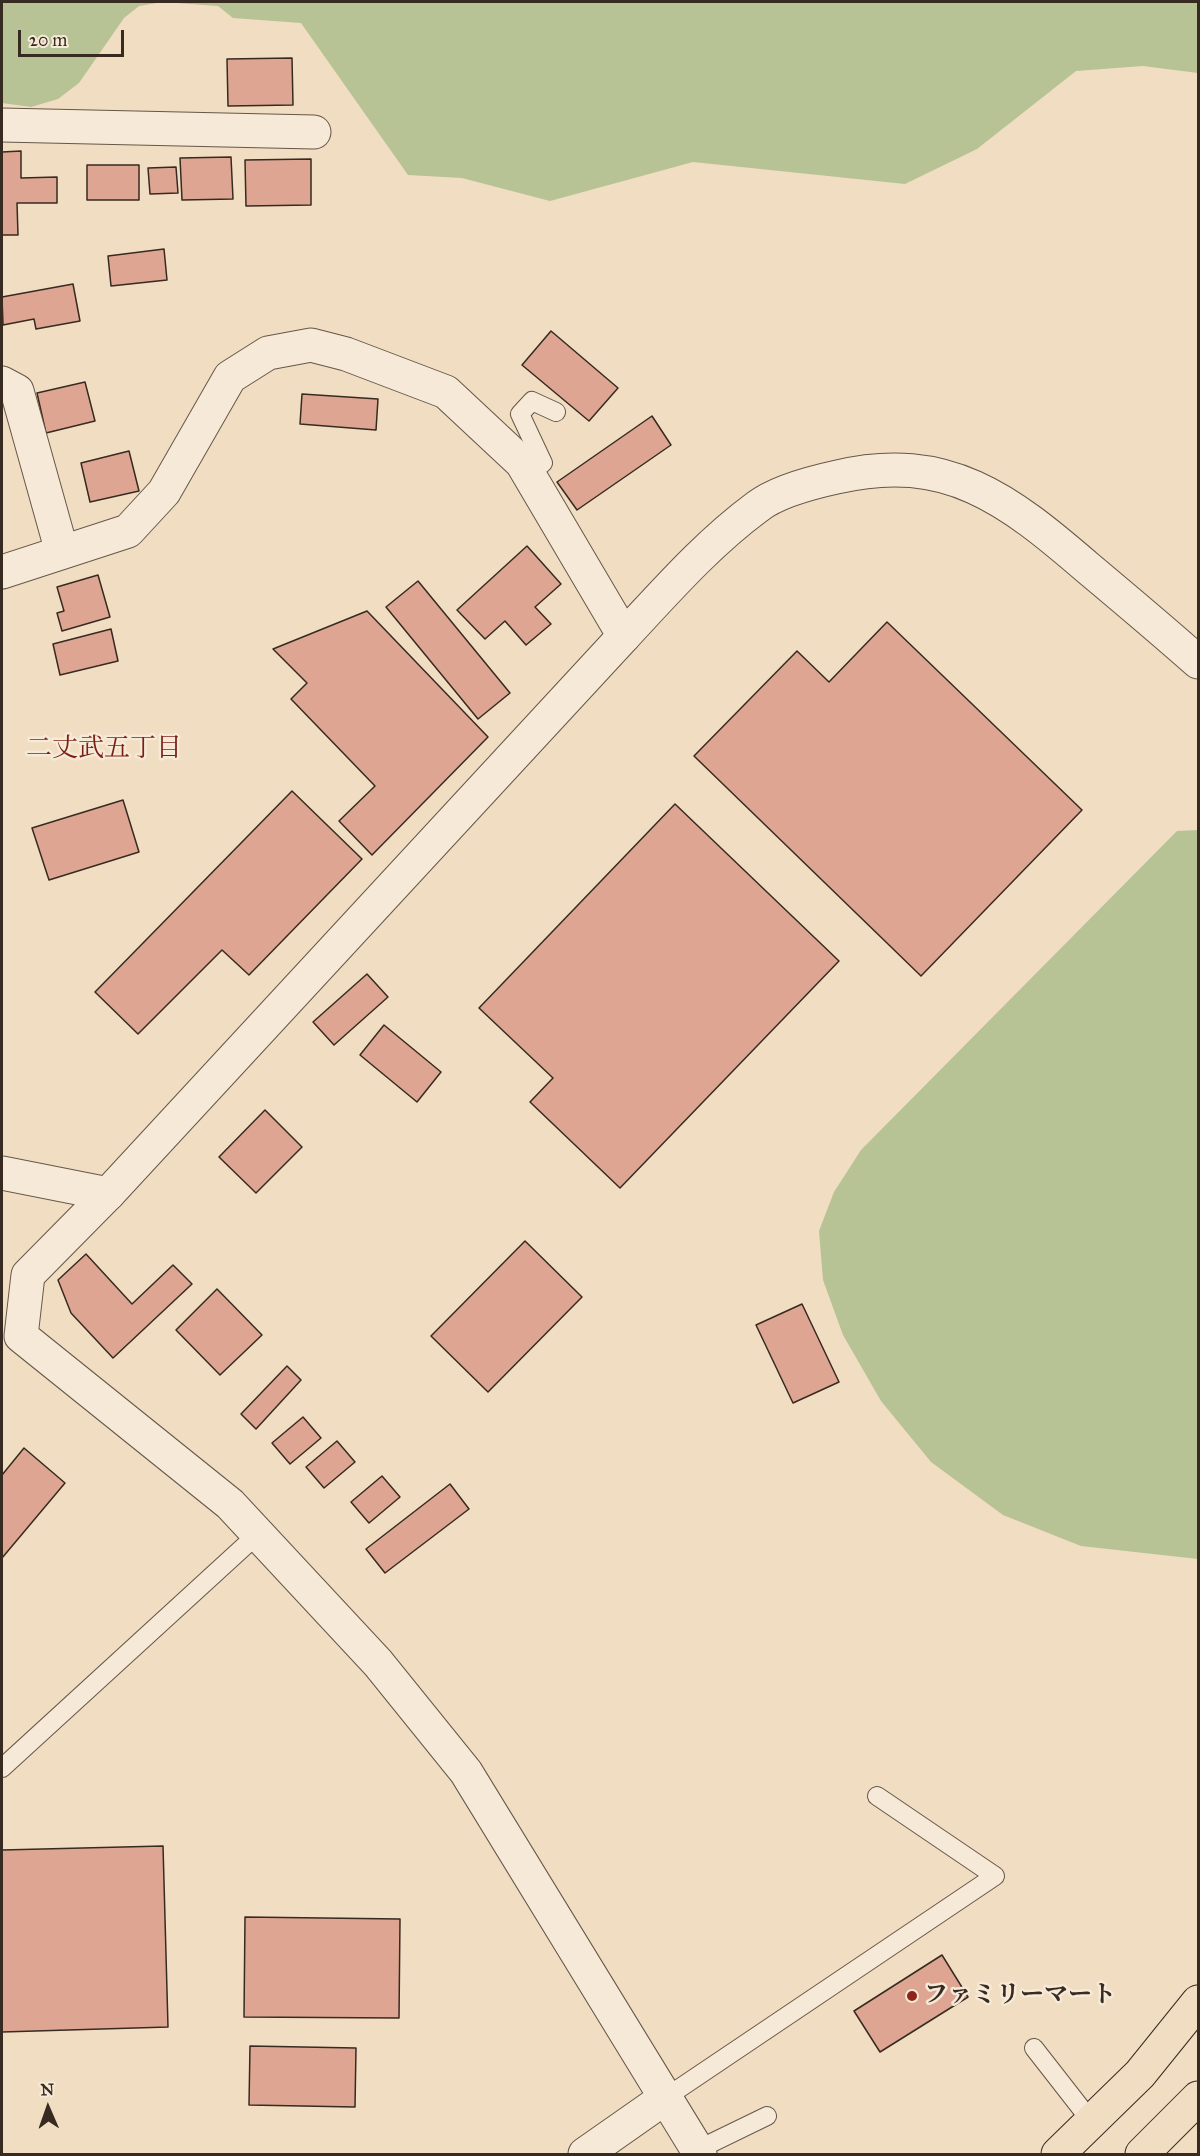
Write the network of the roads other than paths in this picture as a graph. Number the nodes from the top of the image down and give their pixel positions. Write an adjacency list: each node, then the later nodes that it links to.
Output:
1 (2, 125): 2 (street)
2 (314, 132)
3 (2, 383): 6 (street)
4 (556, 412): 5 (lane)
5 (527, 473): 6 (street); 8 (street)
6 (62, 552): 7 (street)
7 (2, 572)
8 (624, 636): 9 (street); 11 (street)
9 (1198, 662)
10 (2, 1173): 11 (street)
11 (108, 1194): 12 (street)
12 (11, 1328): 13 (street)
13 (260, 1532): 14 (lane); 18 (street)
14 (2, 1768)
15 (878, 1796): 18 (lane)
16 (1198, 2002): 21 (highway)
17 (1034, 2048): 21 (lane)
18 (665, 2098): 22 (street); 23 (street)
19 (1198, 2098): 25 (highway)
20 (766, 2116): 22 (lane)
21 (1091, 2121): 24 (highway)
22 (699, 2152)
23 (585, 2154)
24 (1058, 2154)
25 (1142, 2154)

